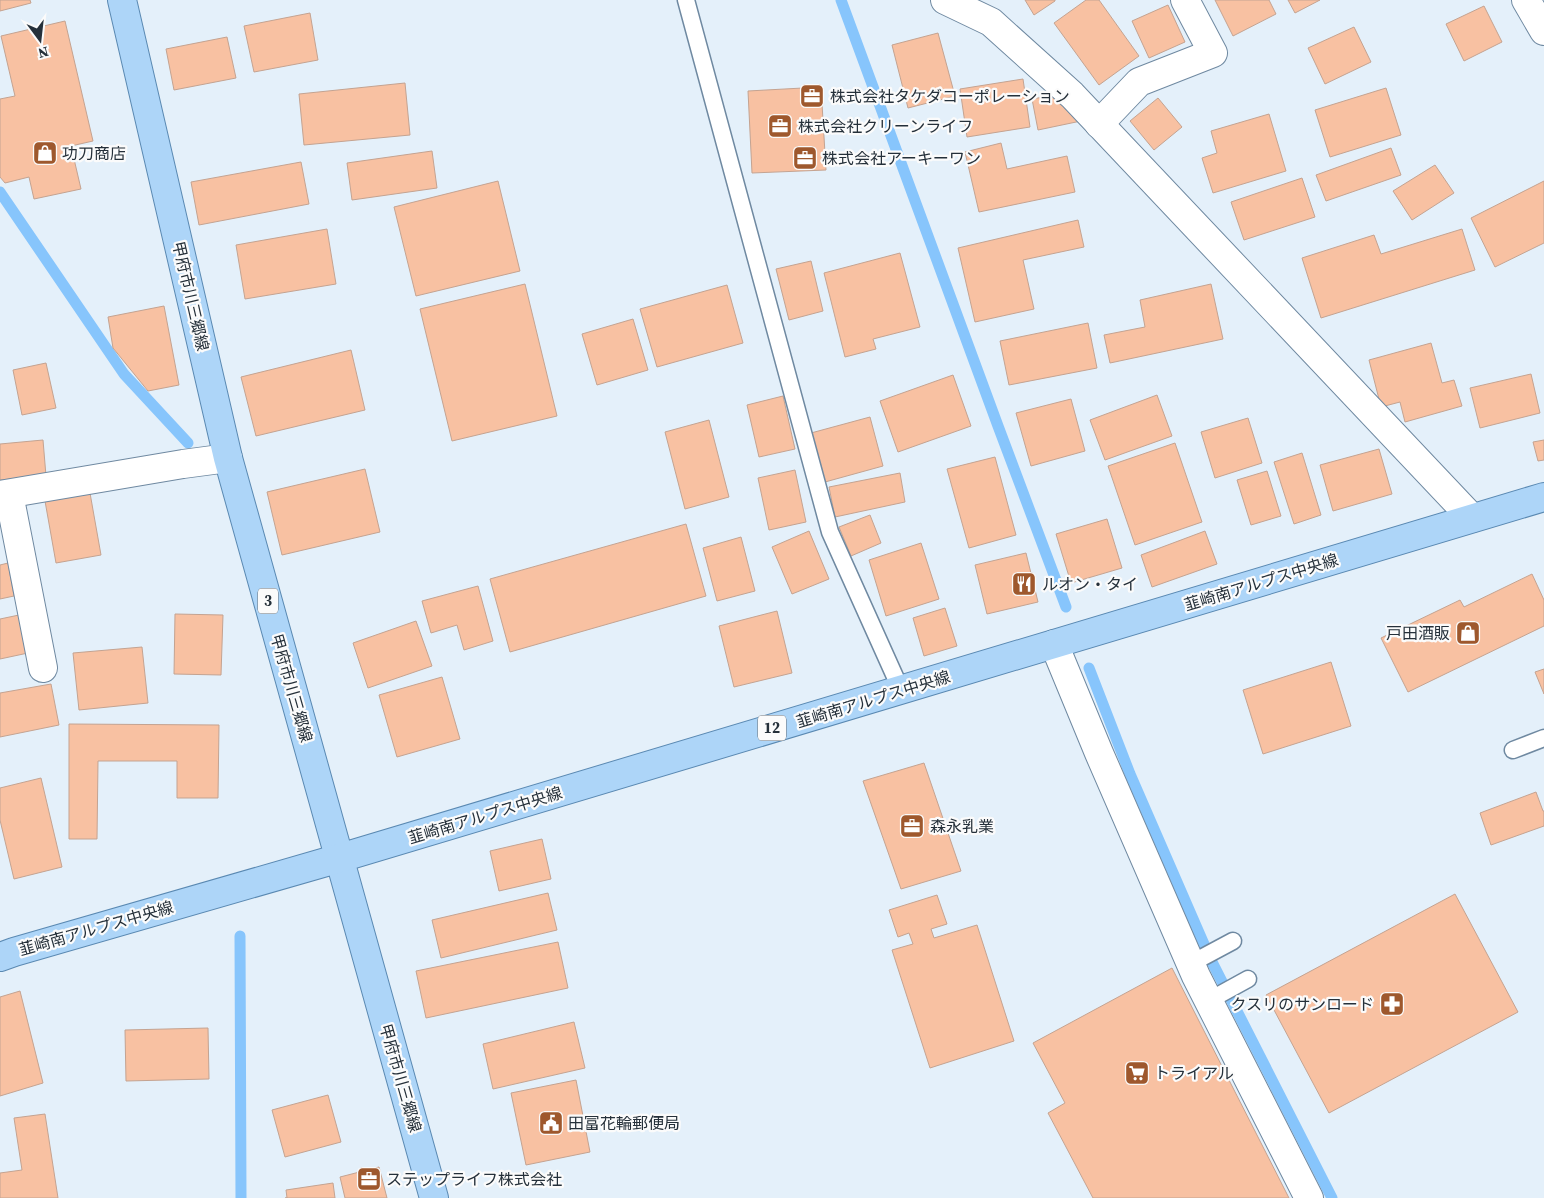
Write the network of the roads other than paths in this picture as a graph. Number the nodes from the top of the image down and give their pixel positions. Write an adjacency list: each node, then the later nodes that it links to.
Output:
1 (122, 0): 8 (main road, 甲府市川三郷線 / 3)
2 (686, 0): 14 (lane)
3 (946, 0): 7 (street)
4 (1185, 0): 7 (street)
5 (1526, 0): 6 (street)
6 (1544, 31)
7 (1099, 124): 11 (street)
8 (228, 458): 9 (street); 17 (main road, 甲府市川三郷線 / 3)
9 (4, 494): 13 (street)
10 (1544, 497): 11 (main road, 韮崎南アルプス中央線 / 12)
11 (1472, 518): 12 (main road, 韮崎南アルプス中央線 / 12)
12 (1054, 644): 14 (main road, 韮崎南アルプス中央線 / 12); 20 (street)
13 (43, 668)
14 (901, 690): 17 (main road, 韮崎南アルプス中央線 / 12)
15 (1544, 738): 16 (lane)
16 (1513, 750)
17 (340, 858): 19 (main road, 韮崎南アルプス中央線 / 12); 23 (main road, 甲府市川三郷線 / 3)
18 (1233, 941): 20 (lane)
19 (0, 957)
20 (1190, 964): 22 (street)
21 (1248, 979): 22 (lane)
22 (1208, 1001): 24 (street)
23 (434, 1198)
24 (1309, 1198)

